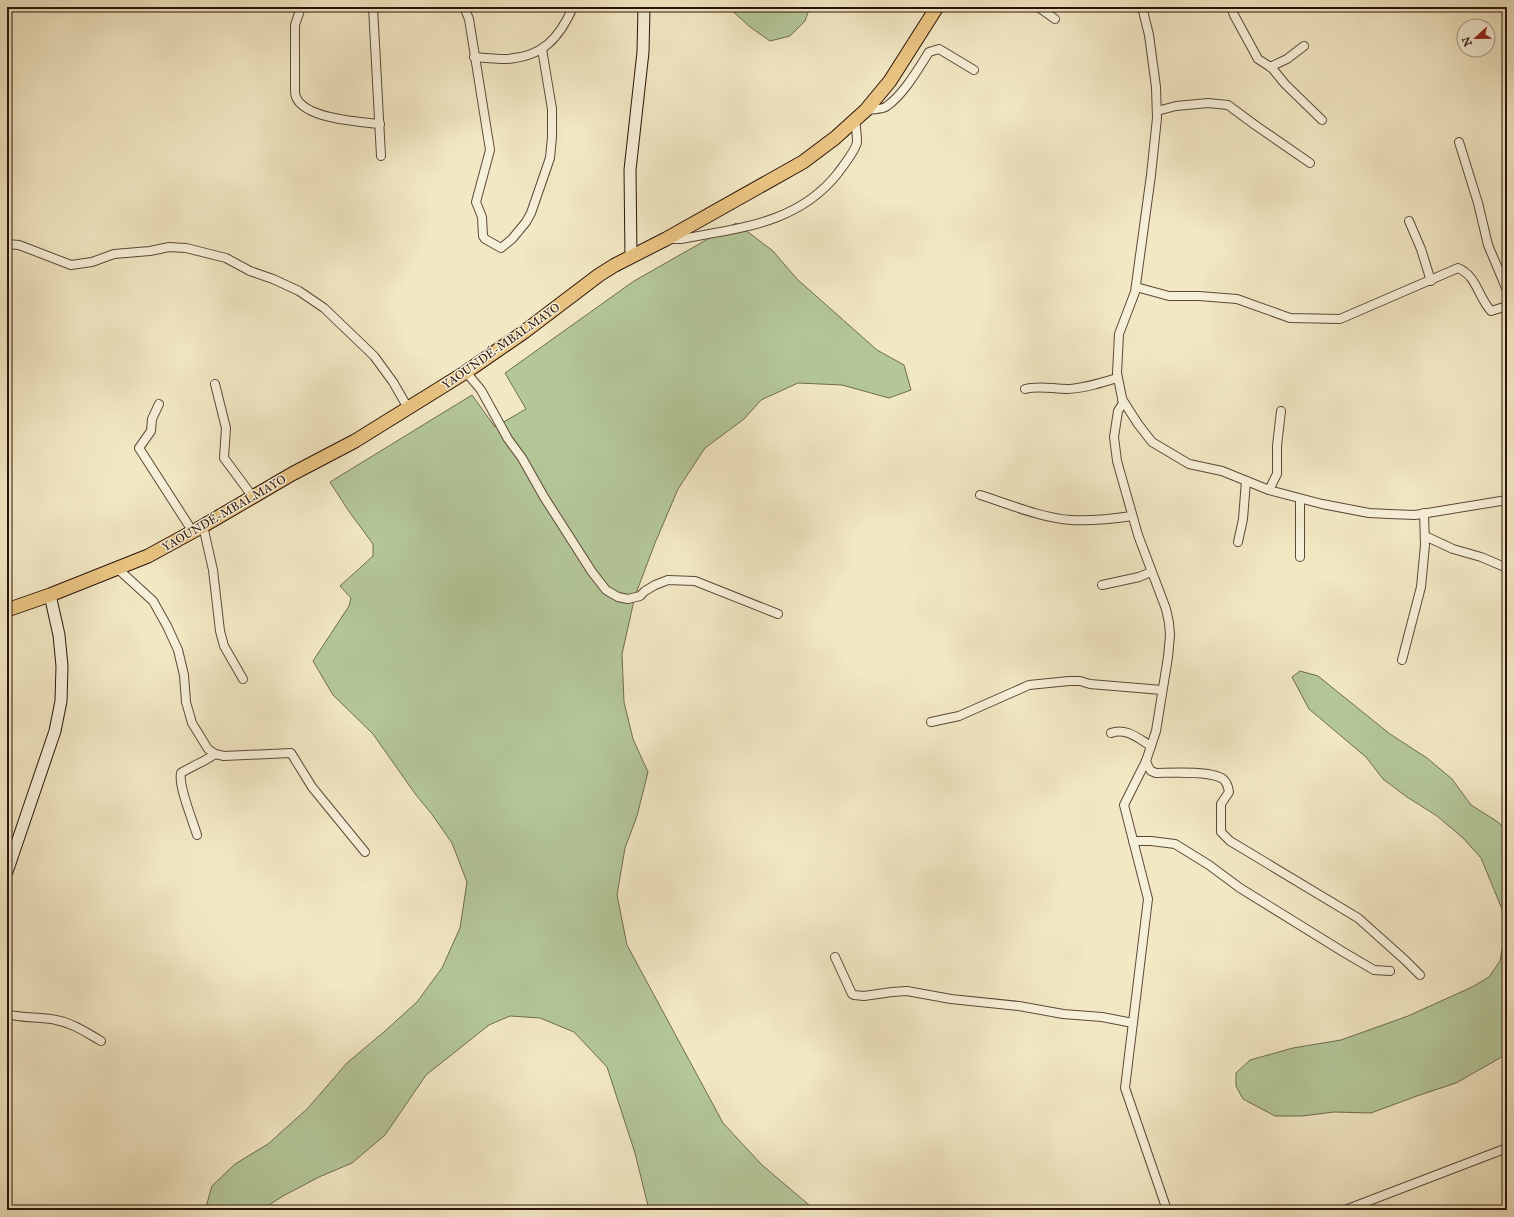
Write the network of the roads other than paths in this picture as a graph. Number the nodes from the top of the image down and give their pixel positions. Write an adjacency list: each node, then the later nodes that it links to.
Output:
1 (301, 7): 20 (street)
2 (373, 7): 20 (street)
3 (464, 7): 13 (street)
4 (573, 7): 12 (street)
5 (644, 7): 27 (main road)
6 (938, 7): 16 (highway, YAOUNDÉ-MBALMAYO)
7 (1038, 7): 10 (street)
8 (1142, 7): 17 (street)
9 (1231, 7): 14 (street)
10 (1054, 19)
11 (1304, 46): 14 (street)
12 (542, 49): 13 (street); 13 (street)
13 (474, 57)
14 (1270, 67): 19 (street)
15 (974, 70): 16 (street)
16 (866, 110): 18 (highway, YAOUNDÉ-MBALMAYO)
17 (1157, 111): 23 (street); 29 (street)
18 (856, 120): 25 (highway, YAOUNDÉ-MBALMAYO); 25 (street)
19 (1322, 120)
20 (380, 124): 22 (street)
21 (1459, 142): 30 (street)
22 (380, 156)
23 (1310, 163)
24 (1409, 221): 28 (street)
25 (666, 239): 27 (highway, YAOUNDÉ-MBALMAYO)
26 (7, 244): 38 (street)
27 (631, 256): 32 (highway, YAOUNDÉ-MBALMAYO)
28 (1431, 281): 29 (street); 31 (street)
29 (1136, 287): 33 (street)
30 (1507, 290)
31 (1507, 306)
32 (466, 372): 38 (highway, YAOUNDÉ-MBALMAYO); 58 (street)
33 (1117, 378): 35 (street); 36 (street)
34 (215, 384): 43 (street)
35 (1024, 389)
36 (1122, 399): 40 (street); 47 (street)
37 (159, 404): 48 (street)
38 (408, 408): 43 (highway, YAOUNDÉ-MBALMAYO)
39 (1281, 411): 41 (street)
40 (1246, 481): 41 (street); 50 (street)
41 (1268, 490): 44 (street)
42 (980, 495): 47 (street)
43 (253, 497): 48 (highway, YAOUNDÉ-MBALMAYO)
44 (1300, 498): 46 (street); 51 (street)
45 (1507, 500): 46 (street)
46 (1424, 513): 49 (street)
47 (1132, 516): 54 (street)
48 (198, 529): 53 (highway, YAOUNDÉ-MBALMAYO); 60 (street)
49 (1425, 536): 52 (street); 59 (street)
50 (1238, 542)
51 (1300, 557)
52 (1507, 568)
53 (118, 569): 56 (highway, YAOUNDÉ-MBALMAYO); 65 (street)
54 (1151, 572): 55 (street); 61 (street)
55 (1102, 585)
56 (50, 595): 57 (highway, YAOUNDÉ-MBALMAYO); 70 (main road)
57 (7, 610)
58 (778, 614)
59 (1402, 660)
60 (243, 679)
61 (1162, 690): 62 (street); 64 (street)
62 (931, 722)
63 (1111, 733): 64 (street)
64 (1151, 746): 66 (street)
65 (215, 754): 67 (street); 69 (street)
66 (1146, 761): 68 (street); 73 (street)
67 (197, 835)
68 (1133, 841): 72 (street); 75 (street)
69 (366, 852)
70 (7, 872)
71 (836, 957): 75 (street)
72 (1390, 971)
73 (1420, 975)
74 (7, 1014): 76 (street)
75 (1133, 1023): 78 (street)
76 (101, 1041)
77 (1507, 1148): 79 (street)
78 (1167, 1210)
79 (1345, 1210)

